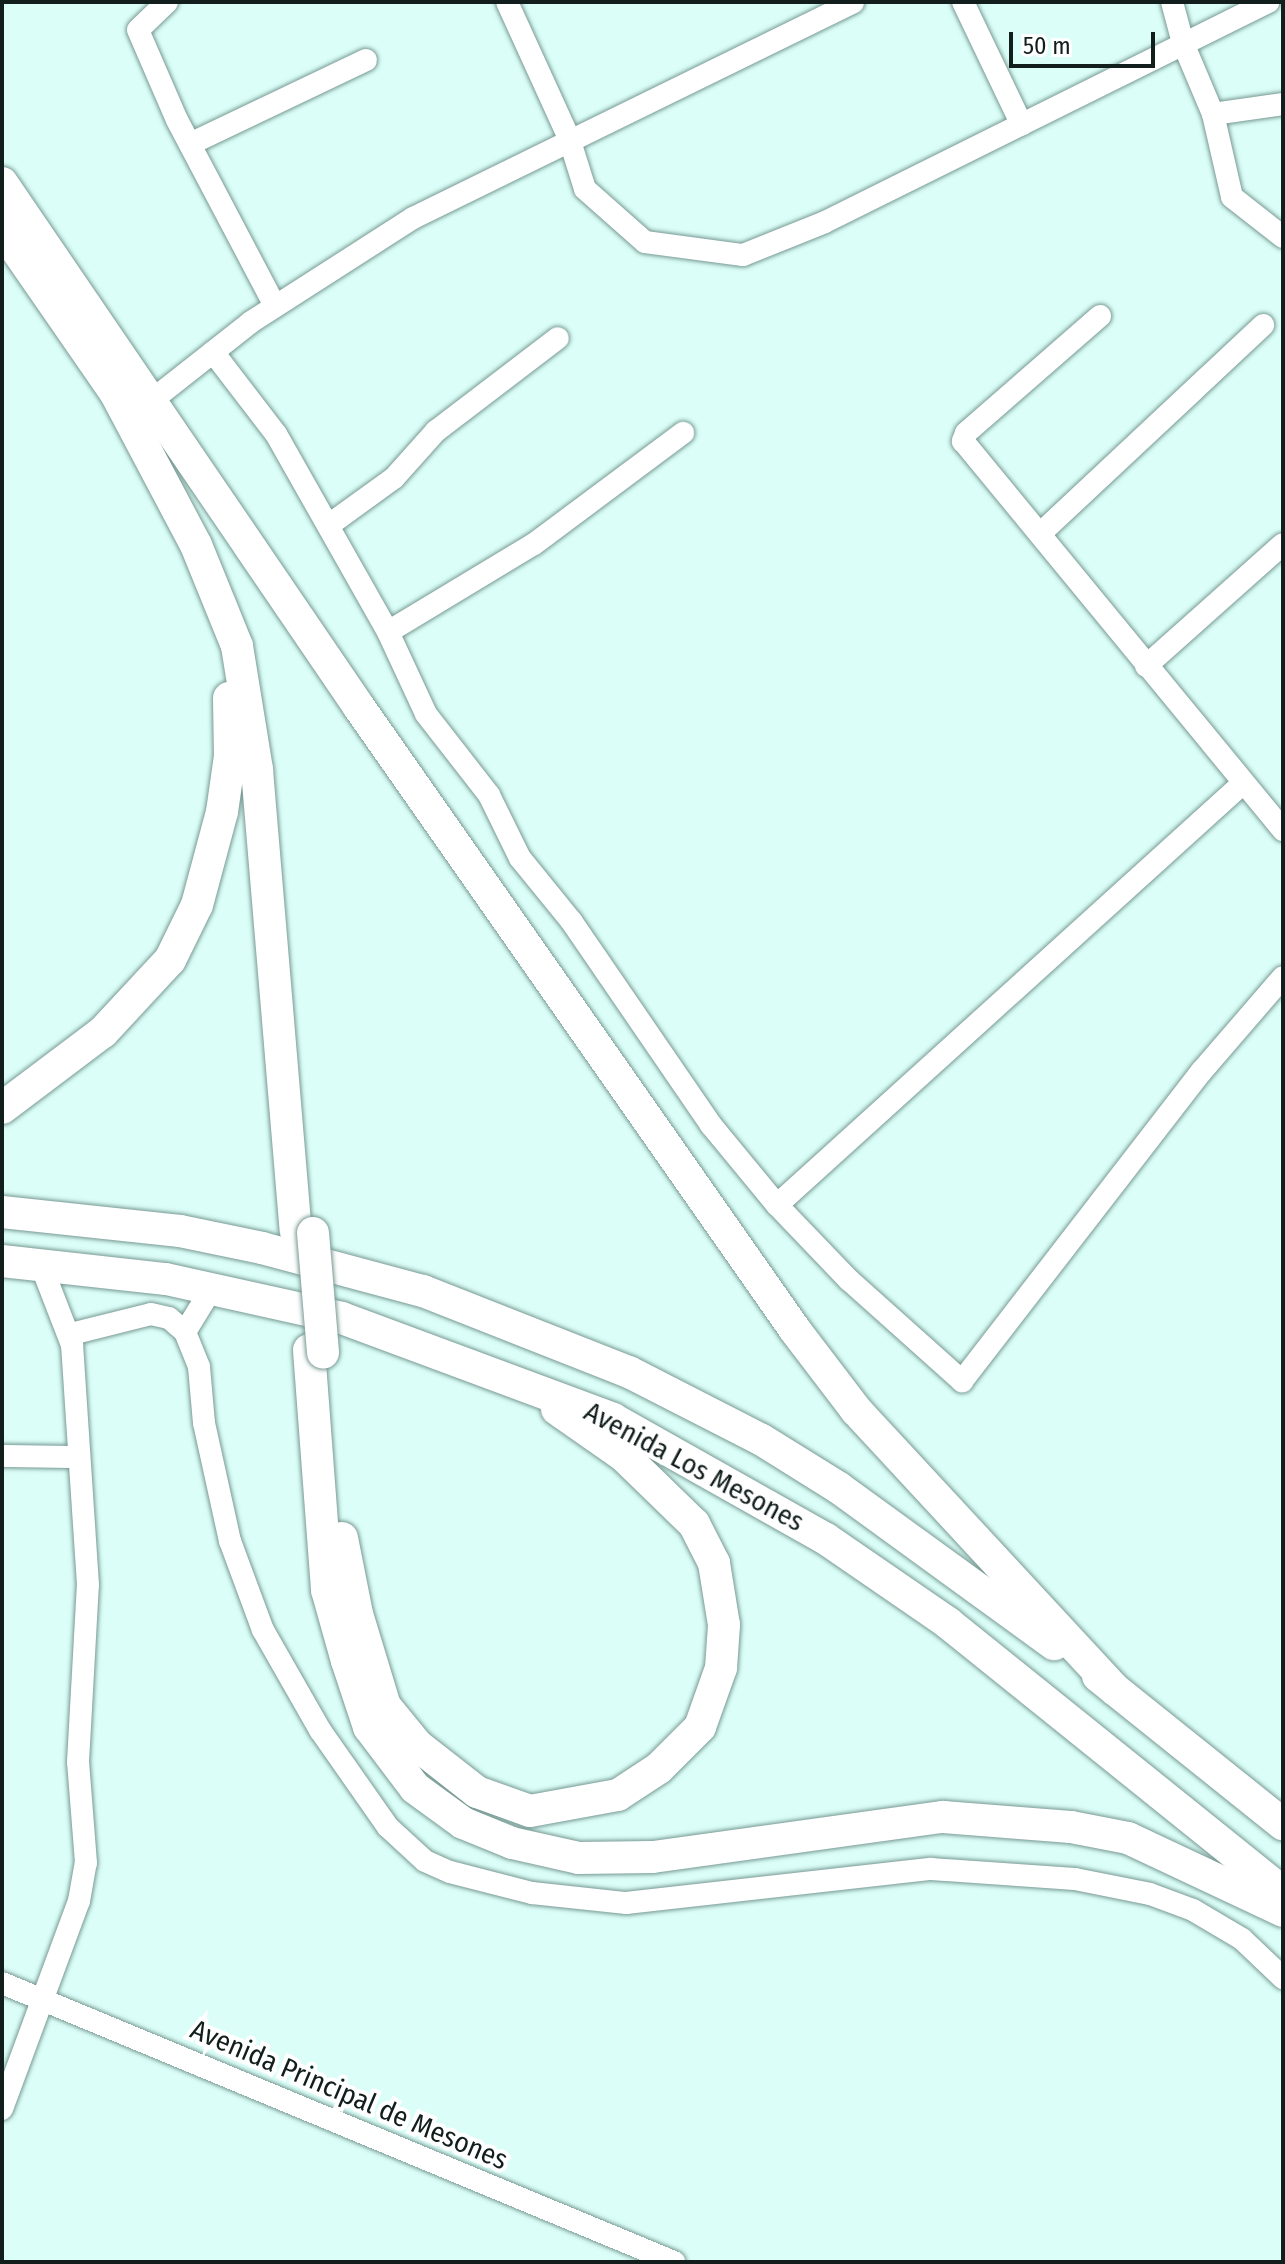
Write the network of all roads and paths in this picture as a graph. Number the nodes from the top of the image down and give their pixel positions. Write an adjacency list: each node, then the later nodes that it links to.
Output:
1 (167, 2): 13 (street)
2 (507, 2): 12 (street)
3 (853, 2): 12 (street)
4 (963, 2): 11 (street)
5 (1172, 2): 7 (street)
6 (1268, 2): 7 (street)
7 (1183, 43): 10 (street); 11 (street)
8 (366, 60): 13 (street)
9 (1283, 104): 10 (street)
10 (1213, 114): 16 (street)
11 (1022, 125): 12 (street)
12 (569, 138): 17 (street)
13 (190, 144): 17 (street)
14 (2, 183): 22 (highway)
15 (4, 235): 27 (highway)
16 (1283, 237)
17 (275, 306): 21 (street)
18 (1100, 316): 25 (street)
19 (1263, 325): 25 (street)
20 (558, 338): 24 (street)
21 (213, 352): 22 (street); 24 (street)
22 (151, 401): 36 (highway); 46 (highway)
23 (683, 433): 28 (street)
24 (329, 525): 28 (street)
25 (1042, 532): 29 (street)
26 (1283, 544): 29 (street)
27 (218, 596): 33 (highway); 36 (highway)
28 (388, 632): 34 (street)
29 (1146, 666): 30 (street)
30 (1241, 785): 31 (street); 34 (street)
31 (1283, 830)
32 (1283, 977): 34 (street)
33 (2, 1108)
34 (777, 1205)
35 (2, 1212): 46 (highway, Avenida Los Mesones)
36 (304, 1232): 42 (highway)
37 (2, 1261): 38 (highway, Avenida Los Mesones)
38 (41, 1265): 39 (highway, Avenida Los Mesones); 41 (street)
39 (212, 1288): 40 (street); 43 (highway, Avenida Los Mesones)
40 (185, 1332): 41 (street); 50 (street)
41 (71, 1334): 45 (street)
42 (316, 1352): 43 (highway); 49 (highway)
43 (516, 1379): 48 (highway, Avenida Los Mesones)
44 (2, 1456): 45 (street)
45 (76, 1457): 52 (street)
46 (1115, 1690): 47 (highway, Avenida Los Mesones)
47 (1283, 1824)
48 (1283, 1892)
49 (1283, 1911)
50 (1283, 1978)
51 (2, 1983): 52 (street, Avenida Principal de Mesones)
52 (43, 2000): 53 (street); 54 (street, Avenida Principal de Mesones)
53 (2, 2109)
54 (674, 2262)

